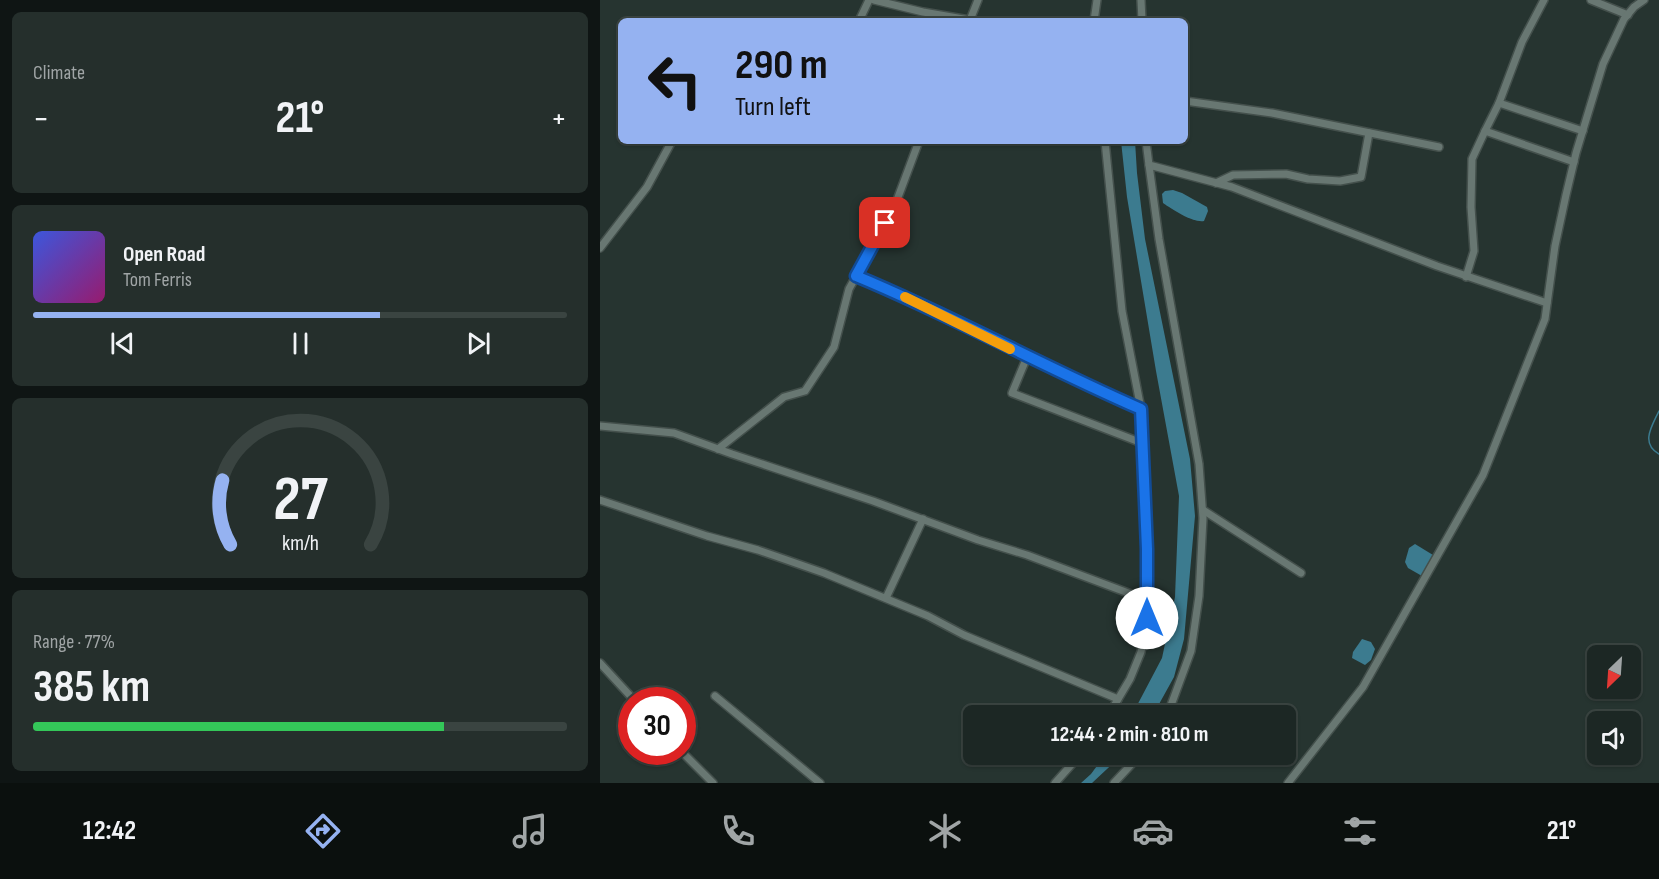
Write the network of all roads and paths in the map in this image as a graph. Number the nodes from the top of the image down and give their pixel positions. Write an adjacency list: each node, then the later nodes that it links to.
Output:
1 (869, 0): 10 (street)
2 (874, 0): 11 (street)
3 (978, 0): 12 (street)
4 (1097, 0): 13 (street)
5 (1141, 0): 14 (street)
6 (1544, 0): 16 (street)
7 (1591, 0): 9 (street)
8 (1644, 0): 9 (street)
9 (1628, 15): 18 (street)
10 (860, 18)
11 (950, 18)
12 (973, 18)
13 (1094, 18)
14 (1142, 18)
15 (1188, 100): 19 (street)
16 (1499, 103): 17 (street); 18 (street)
17 (1485, 130): 25 (street); 30 (street)
18 (1583, 131): 25 (street)
19 (1369, 133): 24 (street); 27 (street)
20 (670, 144): 28 (street)
21 (918, 144): 29 (street)
22 (1105, 144): 33 (street)
23 (1146, 144): 26 (street)
24 (1439, 147)
25 (1574, 162): 31 (street)
26 (1149, 165): 27 (street); 38 (street)
27 (1216, 183): 30 (street)
28 (600, 248)
29 (856, 276): 32 (street); 36 (street)
30 (1466, 277): 31 (street)
31 (1547, 303): 56 (street)
32 (1027, 357): 33 (street); 35 (street)
33 (1141, 409): 35 (street)
34 (600, 426): 36 (street)
35 (1143, 443): 42 (street)
36 (718, 449): 39 (street)
37 (600, 500): 41 (street)
38 (1203, 510): 40 (street); 48 (street)
39 (922, 519): 41 (street); 42 (street)
40 (1301, 573)
41 (886, 598): 46 (street)
42 (1147, 600): 46 (street)
43 (600, 663): 44 (street)
44 (622, 687)
45 (715, 696): 53 (street)
46 (1118, 699): 47 (street)
47 (1114, 705)
48 (1171, 705)
49 (695, 765): 52 (street)
50 (1071, 765): 54 (street)
51 (1131, 765): 55 (street)
52 (713, 783)
53 (820, 783)
54 (1055, 783)
55 (1114, 783)
56 (1288, 783)

